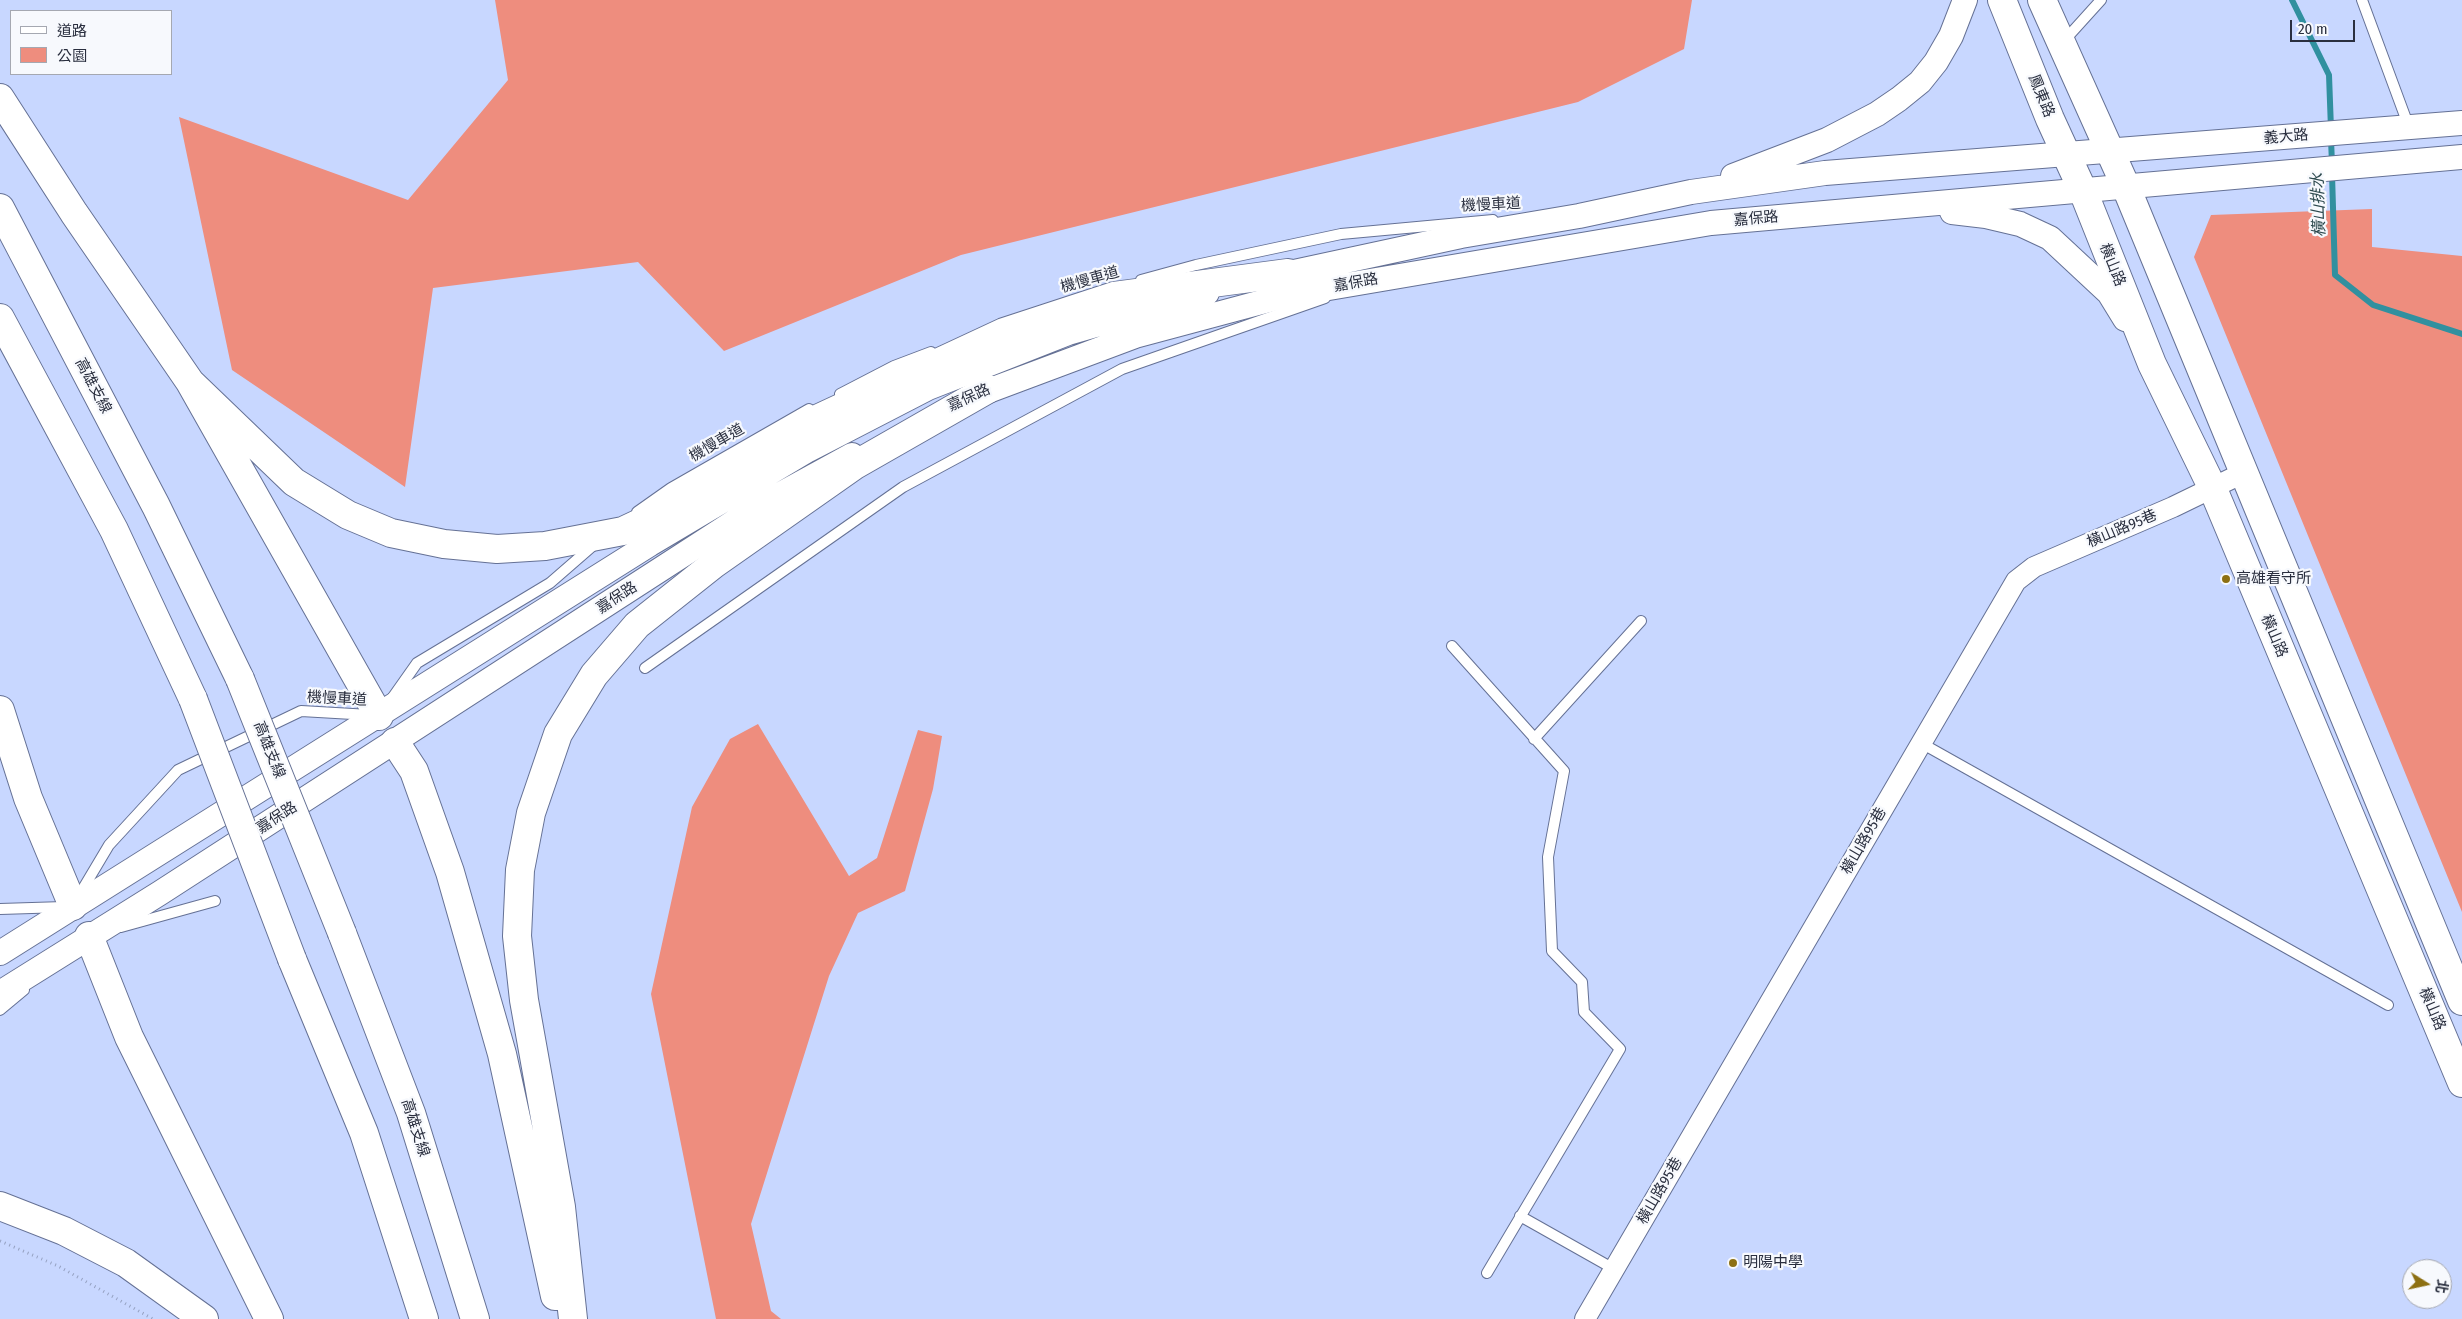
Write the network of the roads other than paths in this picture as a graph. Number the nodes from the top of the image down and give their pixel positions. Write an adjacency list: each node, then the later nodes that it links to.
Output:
1 (1965, 0): 15 (street)
2 (2002, 0): 11 (main road, 鳳東路)
3 (2042, 0): 6 (main road)
4 (2101, 0): 6 (lane)
5 (2362, 0): 9 (lane)
6 (2062, 43): 10 (main road)
7 (0, 98): 25 (main road)
8 (2462, 123): 9 (street, 義大路)
9 (2409, 127): 10 (street, 義大路)
10 (2110, 152): 11 (street, 義大路); 13 (main road)
11 (2067, 154): 14 (main road, 鳳東路); 15 (street, 嘉保路)
12 (2462, 157): 13 (street)
13 (2126, 187): 14 (street, 嘉保路); 27 (main road, 橫山路)
14 (2083, 190): 17 (street, 嘉保路); 24 (main road, 橫山路)
15 (1692, 192): 18 (street, 嘉保路)
16 (0, 208): 55 (main road, 高雄支線, bridge)
17 (1878, 208): 20 (street, 嘉保路); 24 (street)
18 (1579, 216): 19 (street, 嘉保路); 22 (lane, 機慢車道)
19 (1288, 273): 29 (main road); 34 (street, 嘉保路)
20 (1385, 278): 26 (street, 嘉保路); 32 (lane)
21 (0, 318): 54 (main road, bridge)
22 (966, 337)
23 (939, 348): 29 (lane, 機慢車道)
24 (2152, 364): 28 (main road, 橫山路)
25 (190, 382): 29 (main road); 34 (main road)
26 (988, 389): 36 (street, 嘉保路); 57 (main road)
27 (2243, 473): 28 (street, 橫山路95巷); 44 (main road, 橫山路)
28 (2213, 489): 37 (street, 橫山路95巷); 47 (main road, 橫山路)
29 (604, 536): 34 (lane, 機慢車道)
30 (1641, 621): 35 (lane)
31 (1452, 646): 35 (lane)
32 (645, 668)
33 (0, 710): 39 (main road)
34 (379, 716): 36 (street); 39 (street, 嘉保路); 39 (lane, 機慢車道)
35 (1534, 739): 49 (lane)
36 (395, 742): 41 (street, 嘉保路); 56 (main road)
37 (1921, 743): 45 (lane); 50 (street, 橫山路95巷)
38 (215, 901): 41 (lane)
39 (73, 906): 40 (lane); 41 (street); 42 (street, 嘉保路)
40 (0, 908)
41 (89, 936): 43 (street, 嘉保路); 46 (lane); 53 (main road)
42 (0, 953)
43 (0, 993)
44 (2462, 1001)
45 (2388, 1005)
46 (0, 1010)
47 (2462, 1083)
48 (0, 1206): 52 (main road)
49 (1520, 1216): 50 (lane); 51 (lane)
50 (1614, 1269): 58 (street, 橫山路95巷)
51 (1487, 1273)
52 (204, 1319)
53 (269, 1319)
54 (424, 1319)
55 (474, 1319)
56 (560, 1319)
57 (573, 1319)
58 (1585, 1319)

